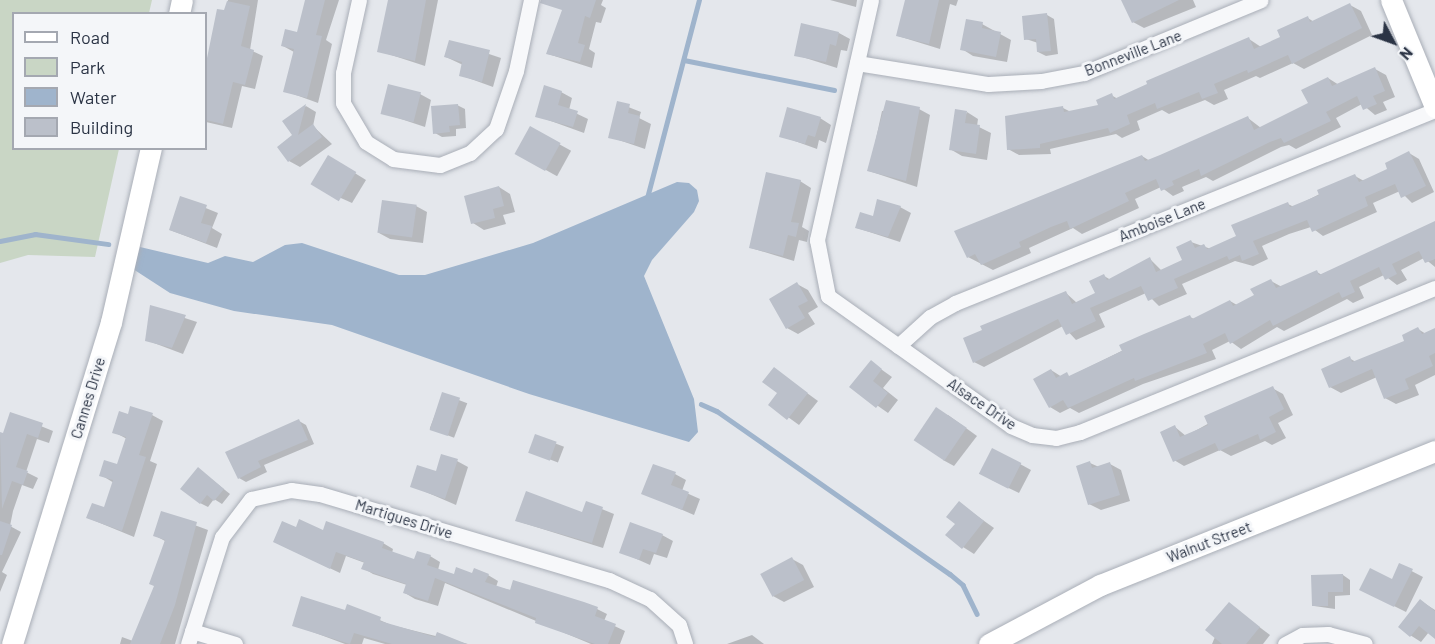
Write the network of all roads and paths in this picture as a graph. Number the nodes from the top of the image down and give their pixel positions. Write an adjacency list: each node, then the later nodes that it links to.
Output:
1 (359, 0): 2 (street)
2 (531, 0)
3 (871, 0): 6 (street, Alsace Drive)
4 (1261, 0): 6 (street, Bonneville Lane)
5 (1391, 0): 7 (street)
6 (857, 63): 10 (street, Alsace Drive)
7 (1435, 108): 10 (street, Amboise Lane)
8 (151, 150): 13 (street, Cannes Drive)
9 (1435, 288): 10 (street, Alsace Drive)
10 (898, 346)
11 (1435, 451): 16 (street, Walnut Street)
12 (190, 638): 14 (street); 15 (street, Martigues Drive)
13 (12, 644)
14 (235, 644)
15 (685, 644)
16 (989, 644)
17 (1285, 644): 18 (street)
18 (1365, 644)

